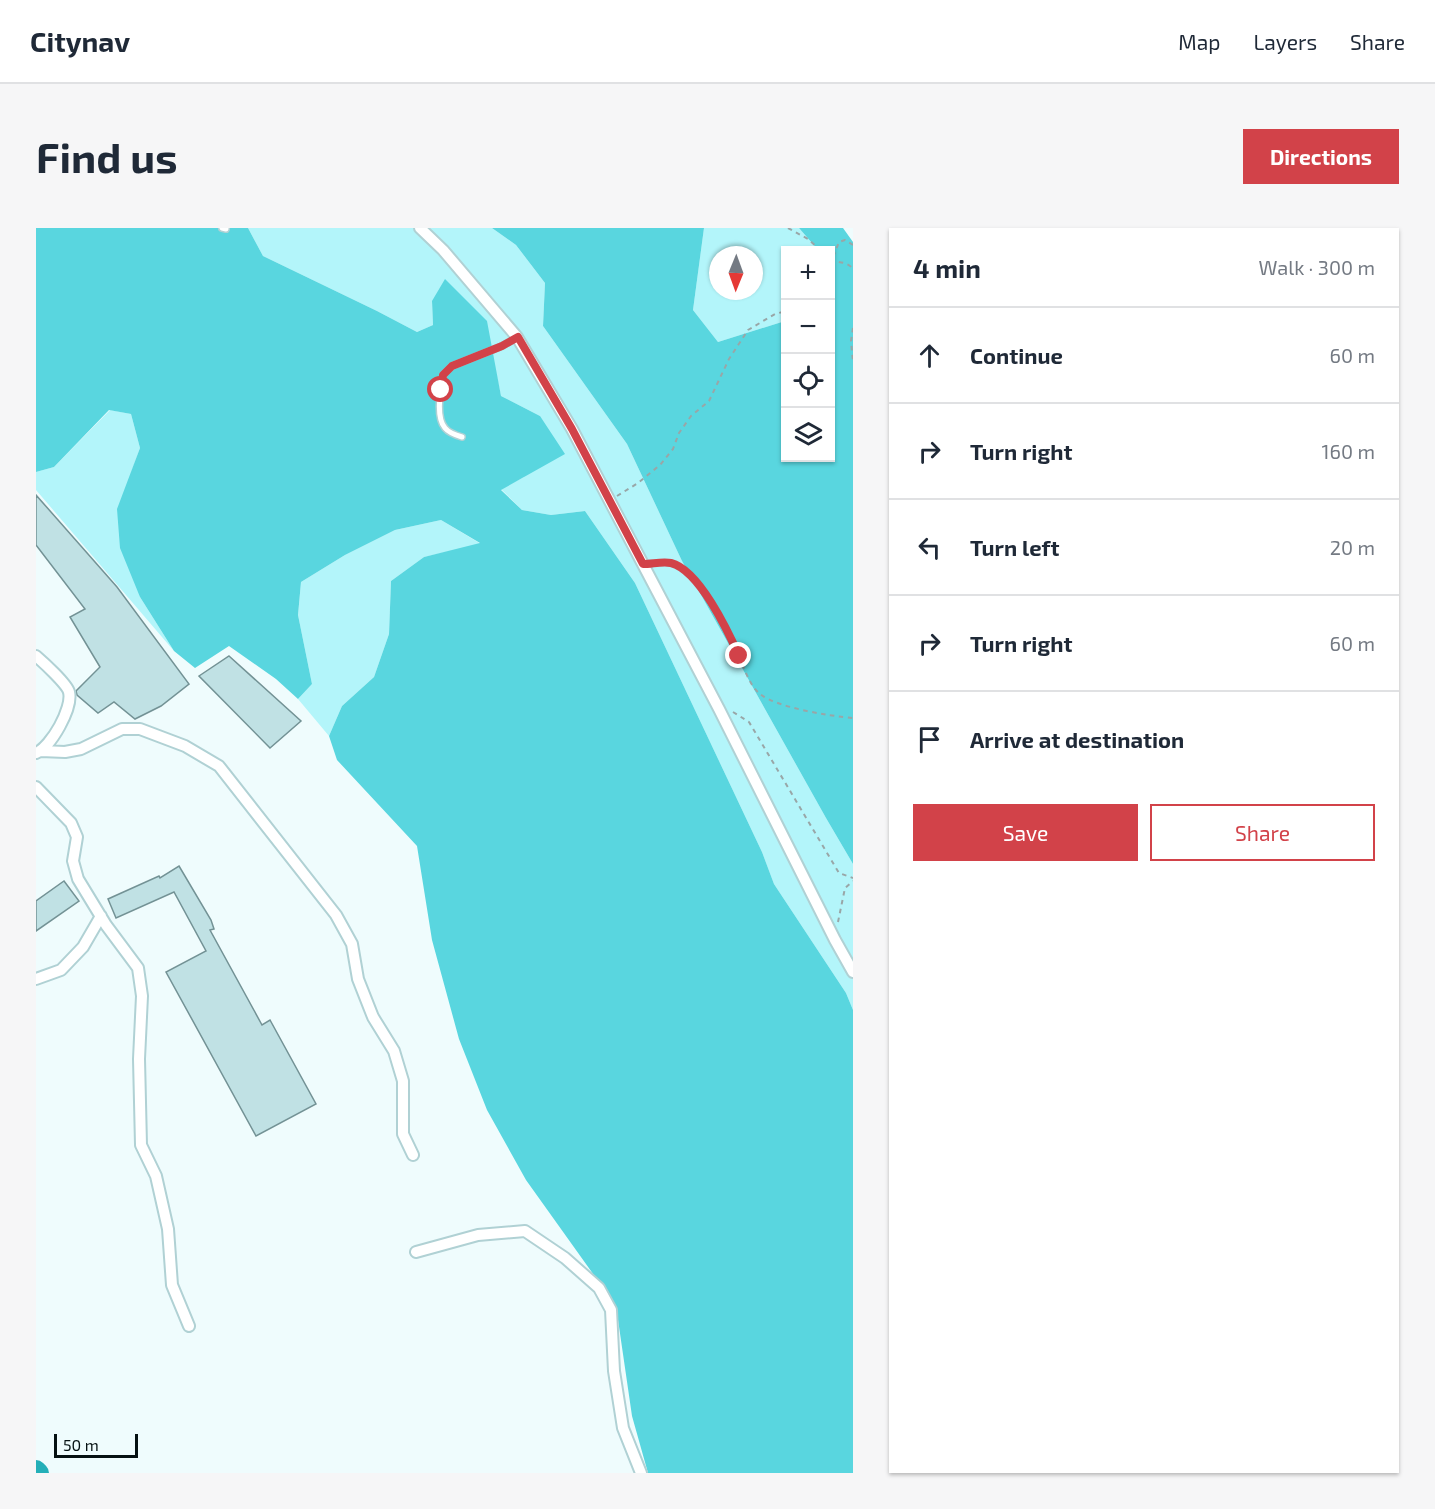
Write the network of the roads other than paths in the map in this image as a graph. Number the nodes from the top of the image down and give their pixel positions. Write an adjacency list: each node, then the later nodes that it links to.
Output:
1 (420, 228): 2 (street)
2 (518, 337): 3 (lane); 8 (street)
3 (462, 437)
4 (36, 656): 5 (street)
5 (38, 752): 10 (street)
6 (36, 787): 7 (street)
7 (101, 916): 9 (street); 12 (street)
8 (853, 972)
9 (36, 979)
10 (412, 1155)
11 (416, 1251): 13 (street)
12 (189, 1326)
13 (641, 1473)

